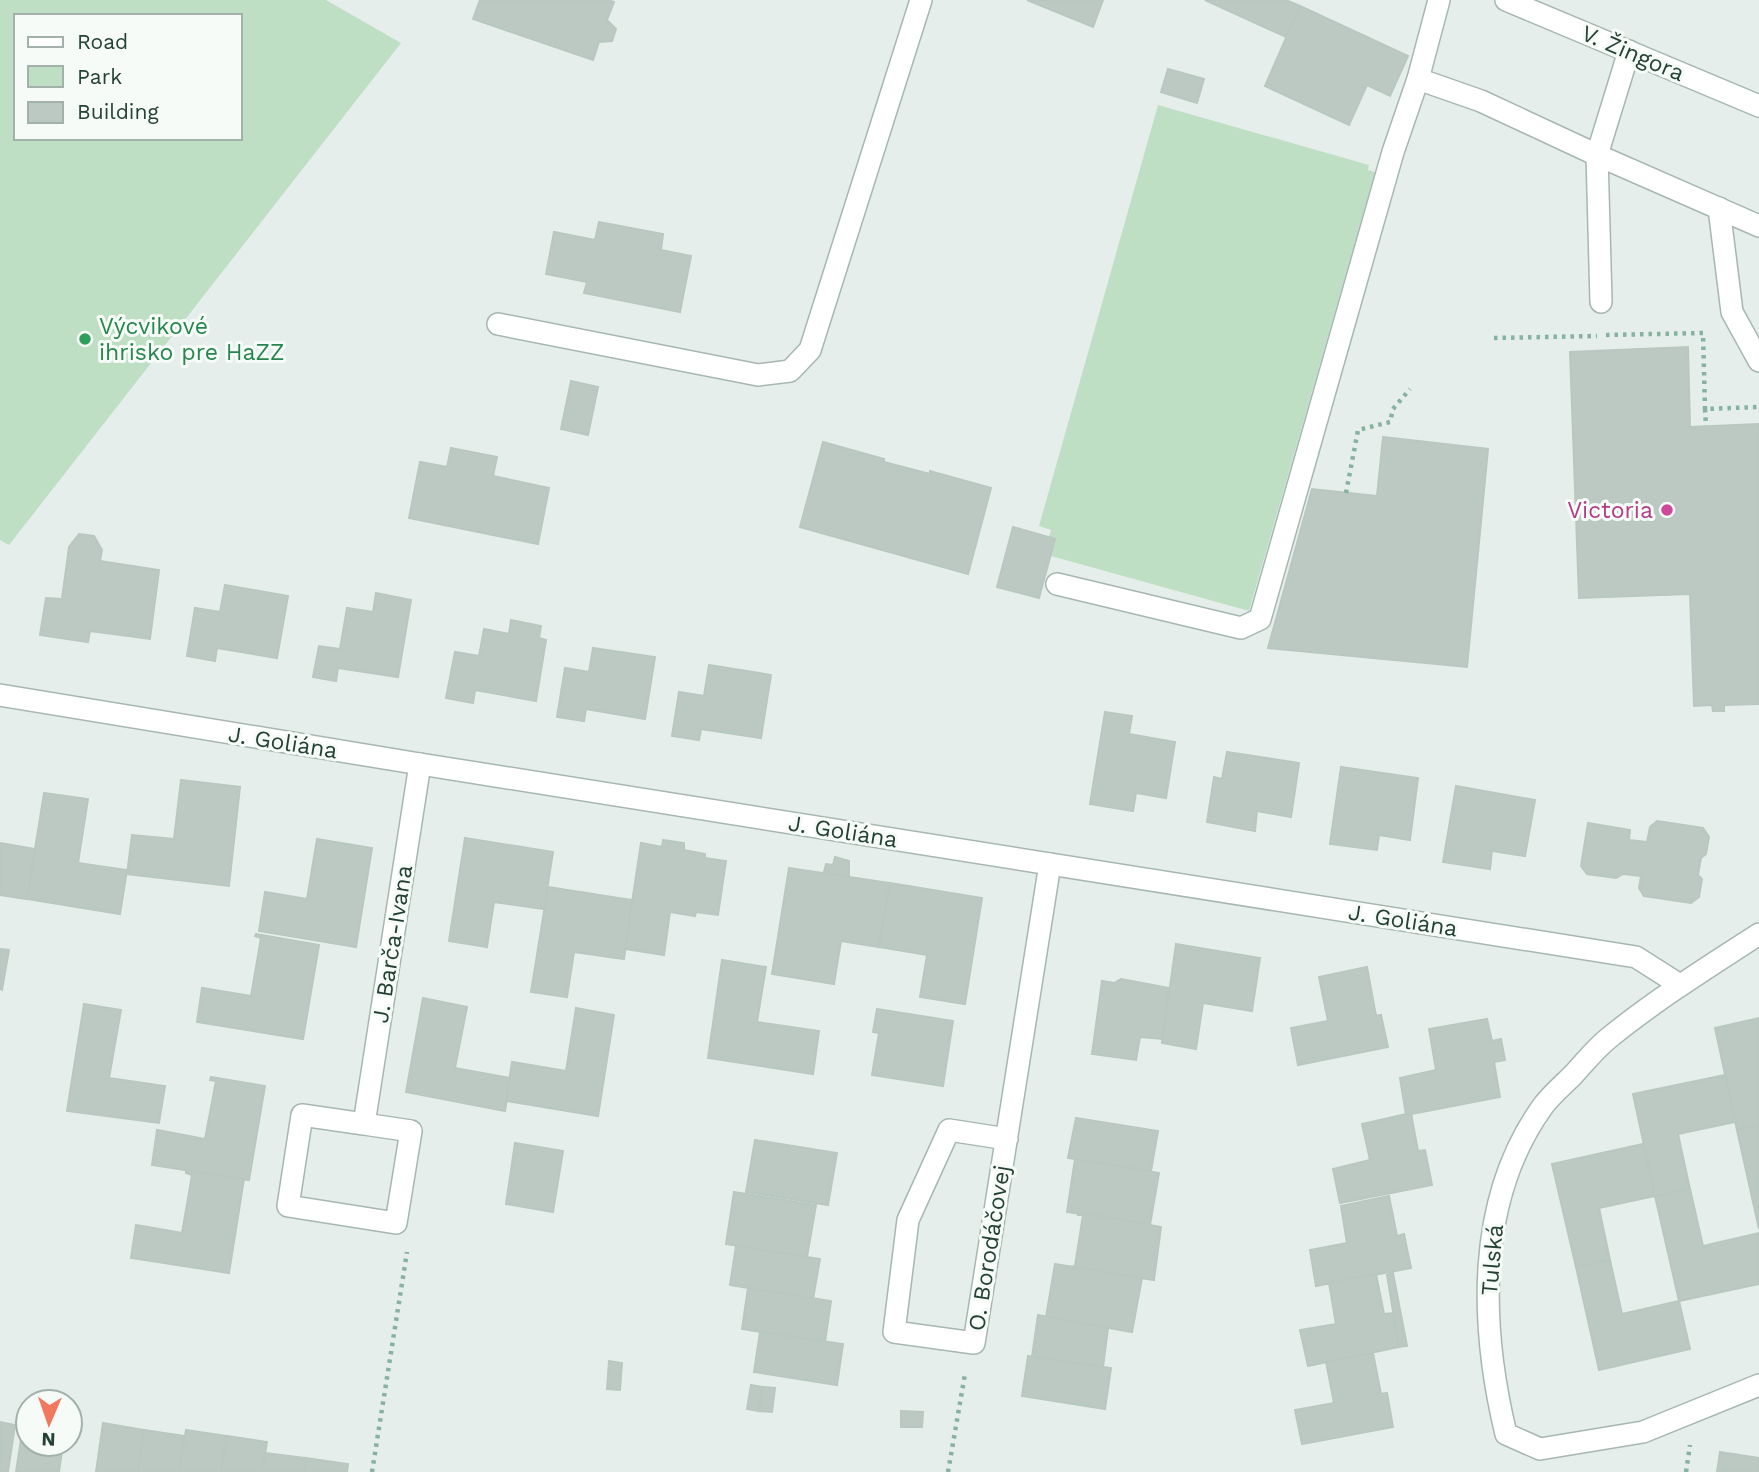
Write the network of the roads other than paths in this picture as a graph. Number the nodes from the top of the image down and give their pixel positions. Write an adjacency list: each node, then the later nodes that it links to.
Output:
1 (921, 0): 11 (street)
2 (1439, 0): 5 (street)
3 (1517, 2): 4 (street, V. Žingora)
4 (1629, 51): 6 (street, V. Žingora); 7 (street)
5 (1418, 79): 7 (street); 13 (street)
6 (1759, 106)
7 (1597, 155): 8 (street); 10 (street)
8 (1719, 208): 9 (street); 12 (street)
9 (1759, 226)
10 (1601, 302)
11 (498, 324)
12 (1759, 361)
13 (1057, 584)
14 (0, 695): 15 (street, J. Goliána)
15 (420, 764): 16 (street, J. Goliána); 19 (street, J. Barča-Ivana)
16 (1050, 864): 18 (street, J. Goliána); 20 (street, O. Borodáčovej)
17 (1759, 934): 18 (street, Tulská)
18 (1680, 985): 21 (street, Tulská)
19 (364, 1124): 19 (street)
20 (1007, 1139): 20 (street, O. Borodáčovej)
21 (1759, 1385)

